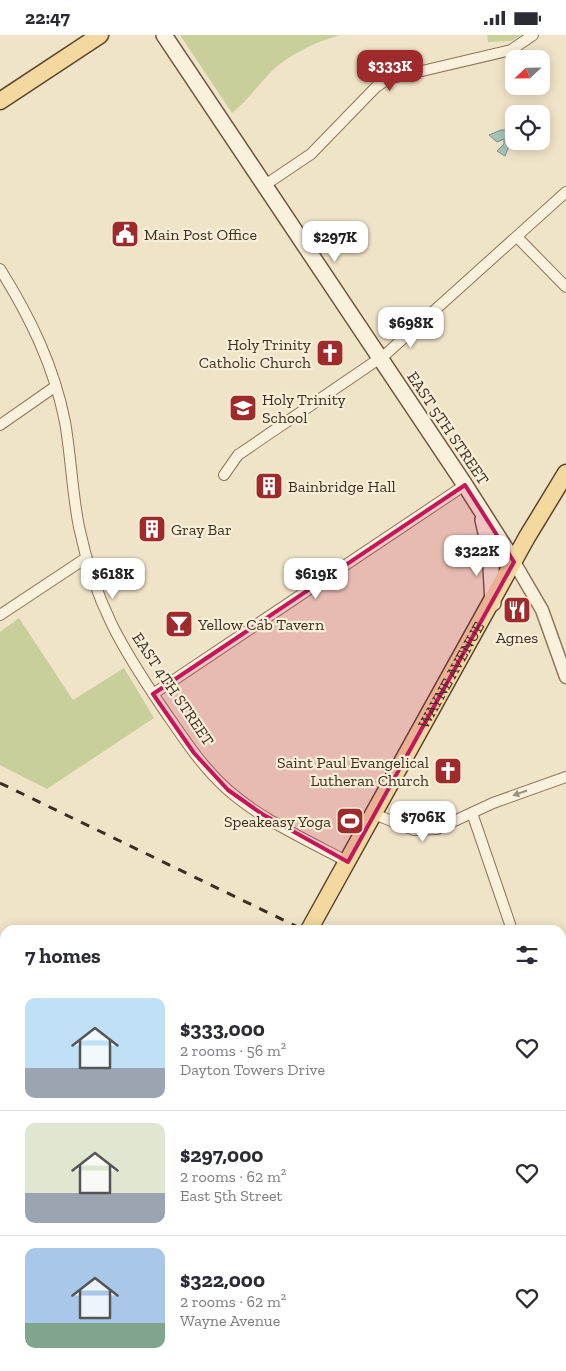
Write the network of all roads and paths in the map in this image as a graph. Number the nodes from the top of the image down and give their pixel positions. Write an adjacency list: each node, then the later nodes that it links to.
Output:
1 (100, 35): 4 (main road)
2 (164, 35): 5 (main road, EAST 5TH STREET)
3 (532, 35): 5 (street)
4 (0, 101)
5 (265, 185): 10 (main road, EAST 5TH STREET)
6 (566, 192): 7 (street)
7 (517, 237): 9 (street); 10 (street)
8 (0, 269): 11 (street, EAST 4TH STREET)
9 (566, 287)
10 (380, 358): 14 (street); 15 (main road, EAST 5TH STREET)
11 (56, 386): 12 (street); 17 (street, EAST 4TH STREET)
12 (0, 425)
13 (566, 473): 18 (main road, WAYNE AVENUE)
14 (224, 475)
15 (465, 485): 16 (main road, EAST 5TH STREET); 22 (street)
16 (480, 509): 18 (main road, EAST 5TH STREET); 19 (main road)
17 (86, 558): 20 (street); 22 (street, EAST 4TH STREET)
18 (514, 562): 19 (main road, WAYNE AVENUE); 21 (street, EAST 5TH STREET)
19 (493, 603): 25 (main road, WAYNE AVENUE)
20 (0, 615)
21 (566, 677)
22 (153, 694): 26 (street, EAST 4TH STREET)
23 (566, 777): 24 (street, one-way to 24)
24 (472, 813): 25 (street); 28 (street)
25 (374, 814): 26 (main road, WAYNE AVENUE)
26 (348, 862): 27 (main road, WAYNE AVENUE)
27 (312, 925)
28 (510, 925)

